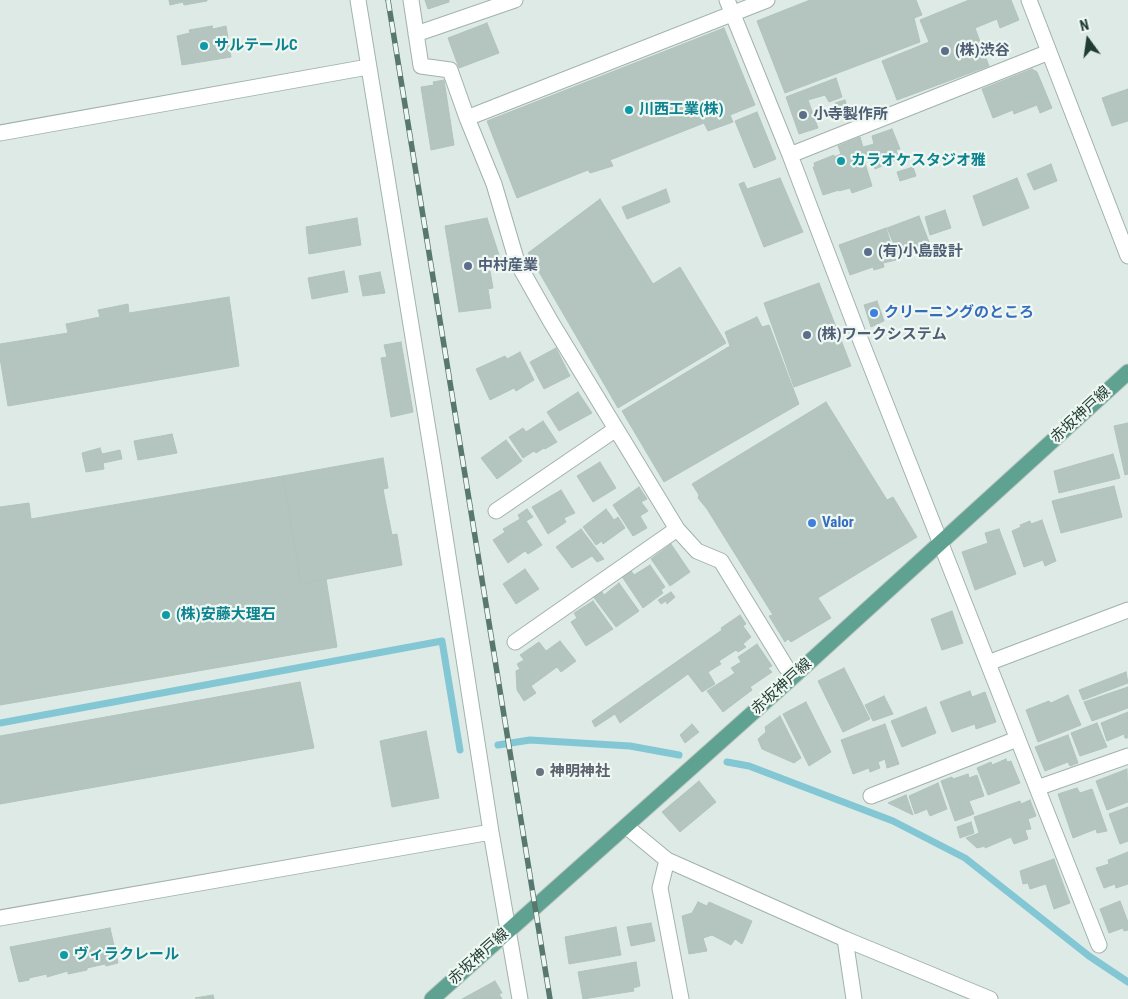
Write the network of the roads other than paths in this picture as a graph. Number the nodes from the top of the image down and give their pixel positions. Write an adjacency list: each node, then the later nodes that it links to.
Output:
1 (358, 0): 9 (street)
2 (411, 0): 7 (street)
3 (515, 0): 7 (street)
4 (767, 0): 6 (street)
5 (1029, 0): 8 (street)
6 (730, 7): 10 (street); 12 (street)
7 (416, 34): 10 (street)
8 (1049, 52): 12 (street); 13 (street)
9 (368, 67): 11 (street); 28 (street)
10 (467, 118): 15 (street)
11 (0, 133)
12 (790, 155): 18 (street)
13 (1128, 256)
14 (1128, 372): 18 (main road, 赤坂神戸線)
15 (616, 429): 16 (street); 17 (street)
16 (496, 511)
17 (677, 529): 20 (street); 22 (street)
18 (941, 543): 21 (street); 22 (main road, 赤坂神戸線)
19 (1128, 610): 21 (street)
20 (515, 642)
21 (988, 663): 23 (street)
22 (794, 676): 27 (main road, 赤坂神戸線)
23 (1017, 739): 25 (street); 26 (street)
24 (1128, 756): 25 (street)
25 (1037, 788): 33 (street)
26 (871, 796)
27 (627, 827): 29 (street); 31 (main road, 赤坂神戸線)
28 (491, 832): 30 (street); 31 (street)
29 (667, 860): 32 (street); 36 (street)
30 (0, 918)
31 (508, 930): 34 (main road, 赤坂神戸線); 35 (street)
32 (845, 939): 37 (street); 38 (street)
33 (1099, 945)
34 (432, 999)
35 (520, 999)
36 (681, 999)
37 (854, 999)
38 (990, 999)

